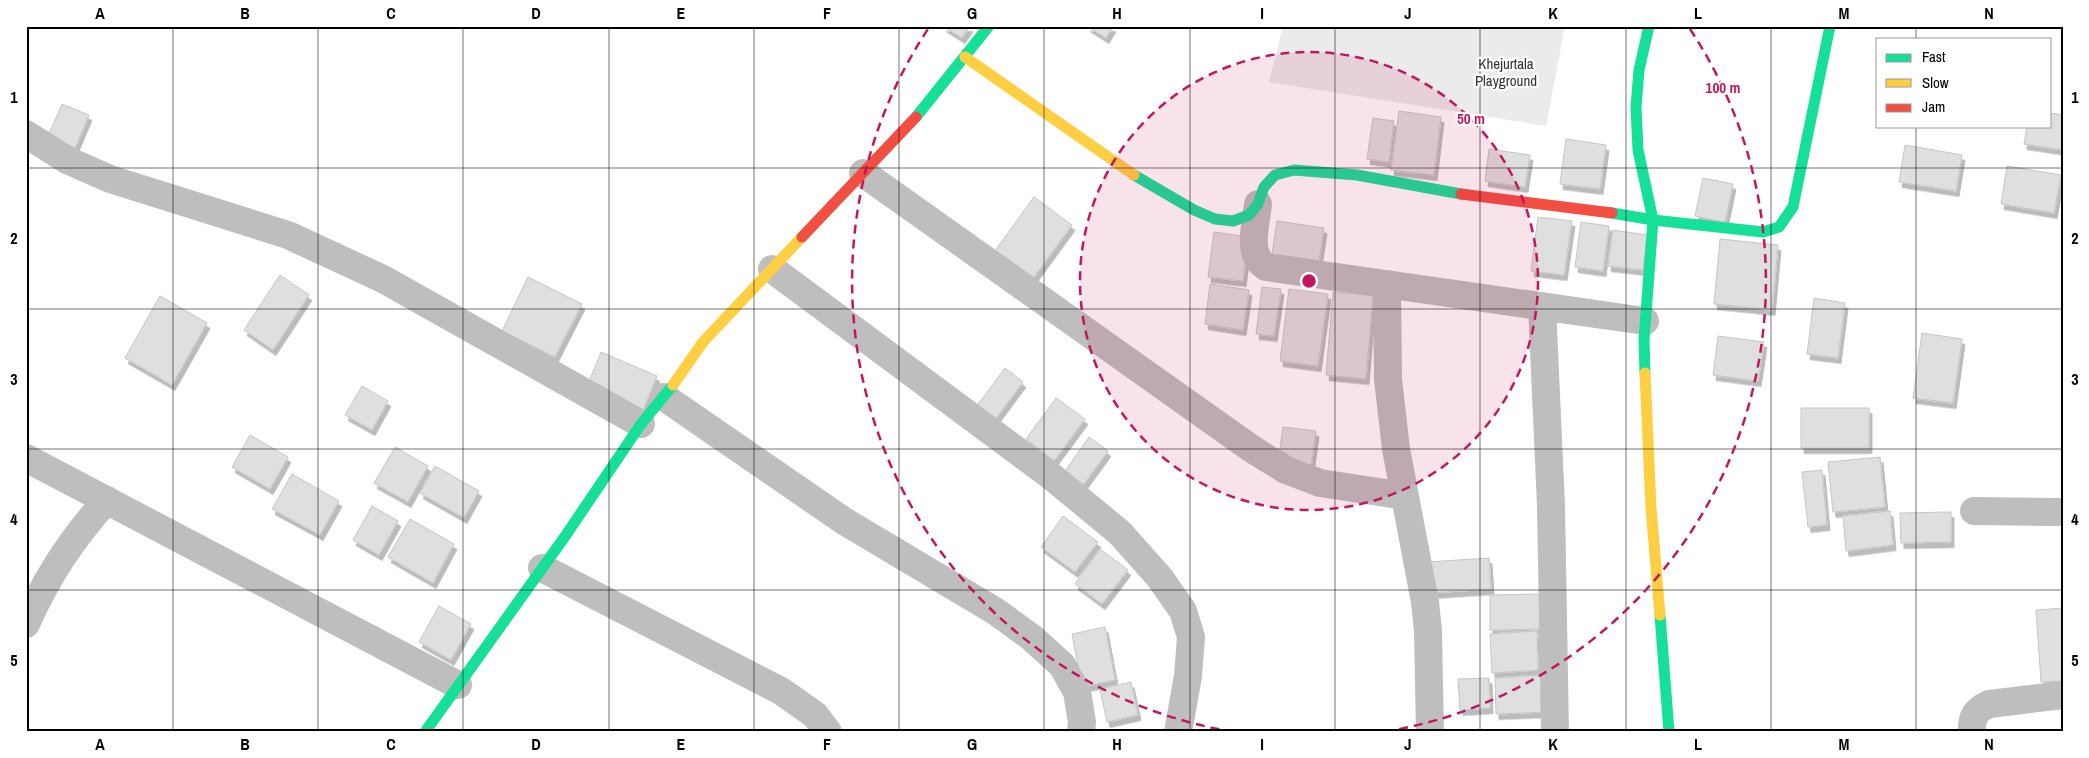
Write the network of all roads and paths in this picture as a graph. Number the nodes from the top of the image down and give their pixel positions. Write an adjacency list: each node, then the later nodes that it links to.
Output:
1 (989, 26): 4 (street)
2 (1649, 26): 8 (street)
3 (1830, 26): 8 (street)
4 (965, 57): 6 (street); 7 (street)
5 (26, 134): 14 (street)
6 (863, 173): 9 (street); 16 (street)
7 (1258, 204): 8 (street); 10 (street)
8 (1653, 220): 12 (street)
9 (772, 269): 13 (street); 27 (street)
10 (1387, 284): 11 (street); 16 (street)
11 (1542, 306): 12 (street); 29 (street)
12 (1645, 320): 30 (street)
13 (664, 397): 14 (street); 26 (street)
14 (641, 424): 20 (street)
15 (26, 458): 17 (street)
16 (1405, 496): 28 (street)
17 (107, 500): 21 (street); 22 (street)
18 (1974, 512): 19 (street)
19 (2063, 512)
20 (542, 568): 22 (street); 25 (street)
21 (26, 624)
22 (458, 685): 24 (street)
23 (2063, 695): 31 (street)
24 (425, 732)
25 (828, 732)
26 (1081, 732)
27 (1178, 732)
28 (1430, 732)
29 (1555, 732)
30 (1669, 732)
31 (1972, 732)

